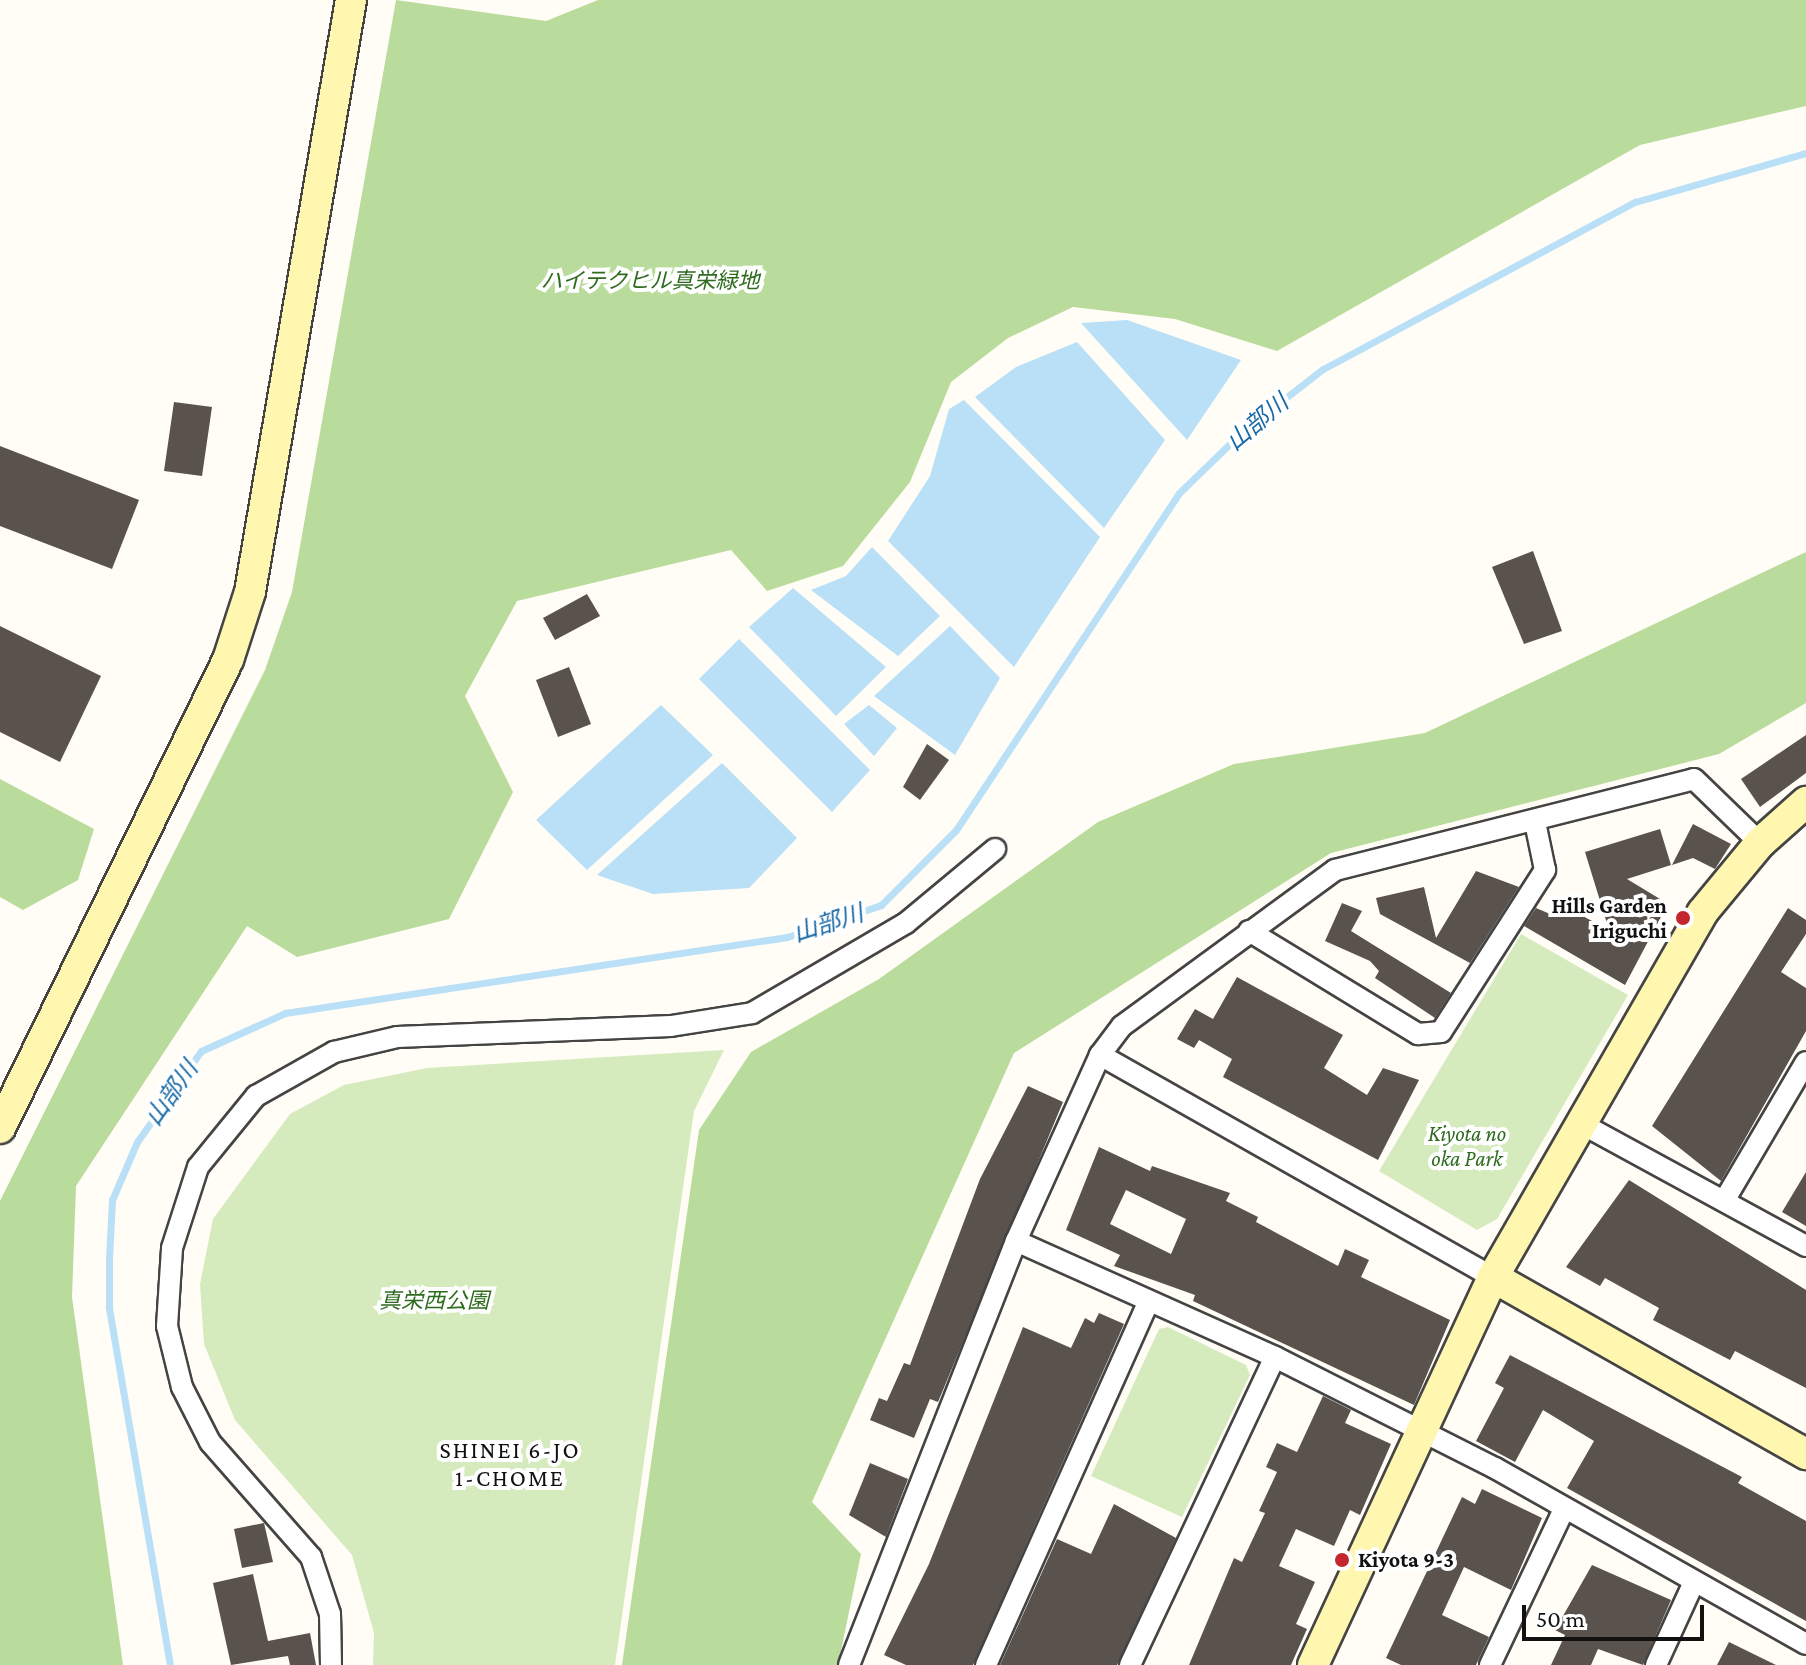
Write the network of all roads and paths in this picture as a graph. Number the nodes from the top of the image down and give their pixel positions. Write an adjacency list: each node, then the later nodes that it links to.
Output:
1 (351, 0): 10 (street)
2 (1806, 802): 4 (street)
3 (1535, 822): 4 (street); 6 (street); 6 (street)
4 (1760, 843): 9 (street)
5 (995, 849): 22 (street)
6 (1249, 931): 7 (street)
7 (1100, 1055): 12 (street); 14 (street)
8 (1806, 1062): 11 (street)
9 (1582, 1124): 11 (street); 14 (street)
10 (0, 1128)
11 (1724, 1201): 13 (street)
12 (1016, 1241): 15 (street); 23 (street)
13 (1806, 1246)
14 (1493, 1277): 17 (street); 18 (street)
15 (1149, 1301): 16 (street); 24 (street)
16 (1275, 1357): 17 (street); 25 (street)
17 (1422, 1431): 19 (street); 26 (street)
18 (1806, 1454)
19 (1563, 1511): 20 (street); 27 (street)
20 (1693, 1584): 21 (street); 28 (street)
21 (1806, 1644)
22 (331, 1665)
23 (849, 1665)
24 (986, 1665)
25 (1130, 1665)
26 (1313, 1665)
27 (1490, 1665)
28 (1656, 1665)

